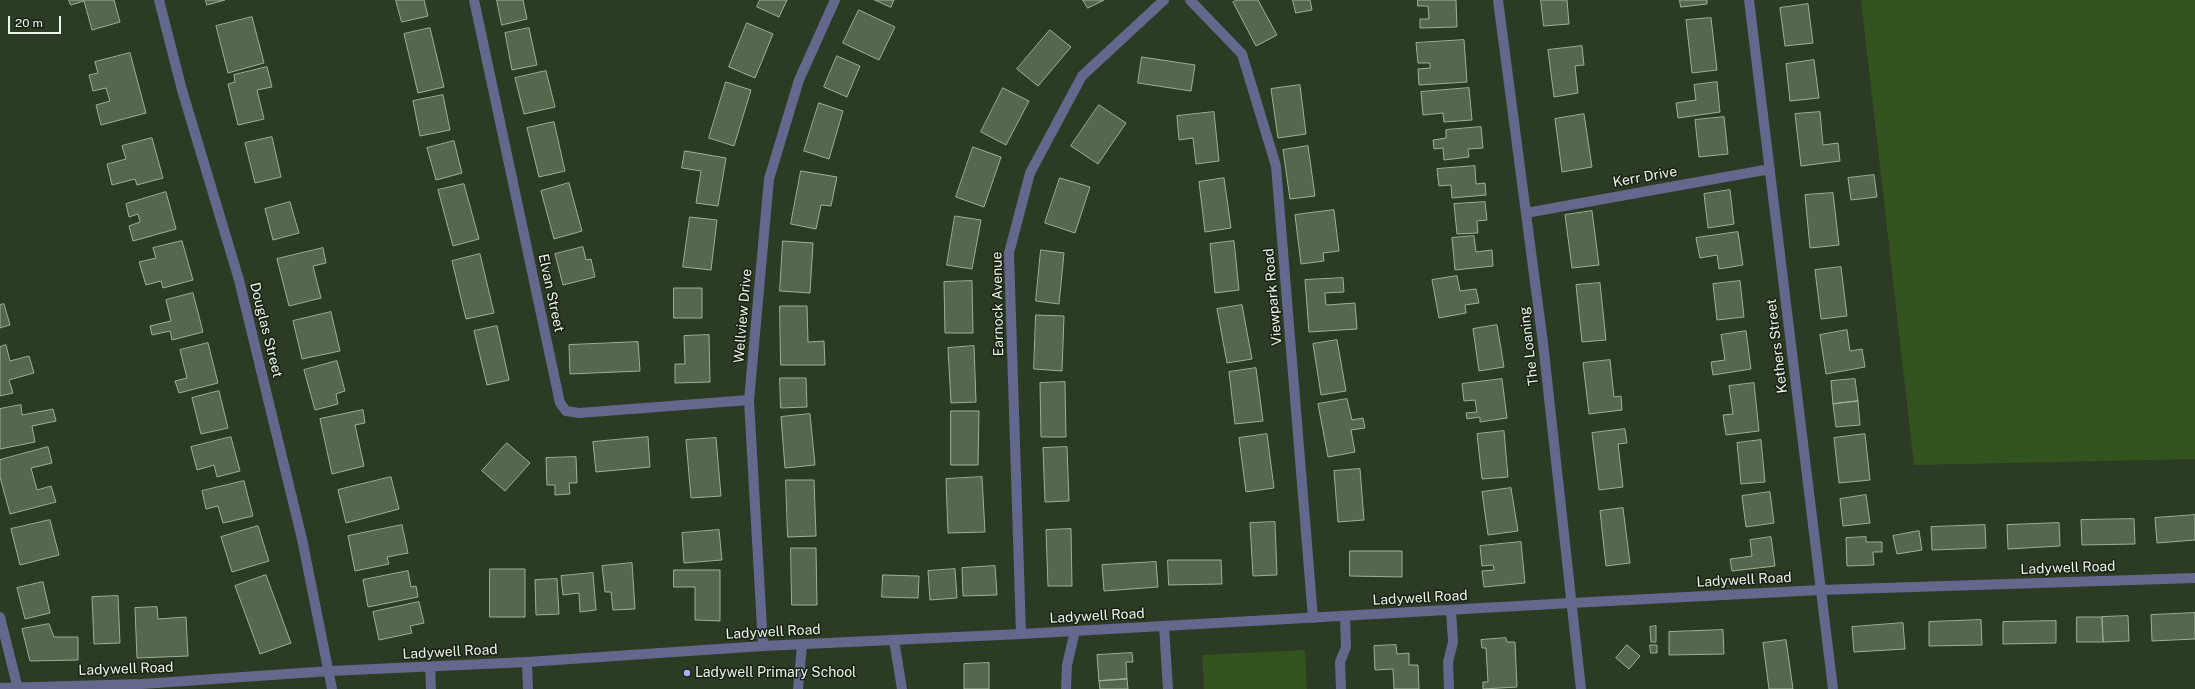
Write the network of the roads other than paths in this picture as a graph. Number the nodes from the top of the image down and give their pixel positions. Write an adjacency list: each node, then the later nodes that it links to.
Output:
1 (159, 0): 26 (street, Douglas Street)
2 (474, 0): 10 (street, Elvan Street)
3 (835, 0): 10 (street, Wellview Drive)
4 (1164, 0): 20 (street, Earnock Avenue)
5 (1190, 0): 17 (street, Viewpark Road)
6 (1498, 0): 9 (street, The Loaning)
7 (1749, 0): 8 (street, Kethers Street)
8 (1770, 169): 9 (street, Kerr Drive); 12 (street, Kethers Street)
9 (1526, 213): 13 (street, The Loaning)
10 (749, 400): 23 (street, Wellview Drive)
11 (2195, 578): 12 (street, Ladywell Road)
12 (1820, 590): 13 (street, Ladywell Road); 39 (street, Kethers Street)
13 (1571, 603): 14 (street, Ladywell Road); 38 (street, The Loaning)
14 (1451, 610): 16 (street, Ladywell Road); 37 (street)
15 (0, 616): 28 (street)
16 (1344, 616): 17 (street, Ladywell Road); 36 (street)
17 (1313, 618): 18 (street, Ladywell Road)
18 (1164, 626): 19 (street, Ladywell Road); 35 (street)
19 (1075, 631): 20 (street, Ladywell Road); 34 (street)
20 (1020, 634): 21 (street, Ladywell Road)
21 (894, 640): 22 (street, Ladywell Road); 33 (street)
22 (802, 645): 23 (street, Ladywell Road); 32 (street)
23 (762, 646): 24 (street, Ladywell Road)
24 (527, 662): 25 (street, Ladywell Road); 31 (street)
25 (430, 667): 26 (street, Ladywell Road); 30 (street)
26 (330, 671): 28 (street, Ladywell Road); 29 (street, Douglas Street)
27 (0, 688): 28 (street, Ladywell Road)
28 (18, 688)
29 (332, 689)
30 (431, 689)
31 (528, 689)
32 (798, 689)
33 (902, 689)
34 (1066, 689)
35 (1168, 689)
36 (1341, 689)
37 (1449, 689)
38 (1581, 689)
39 (1833, 689)

